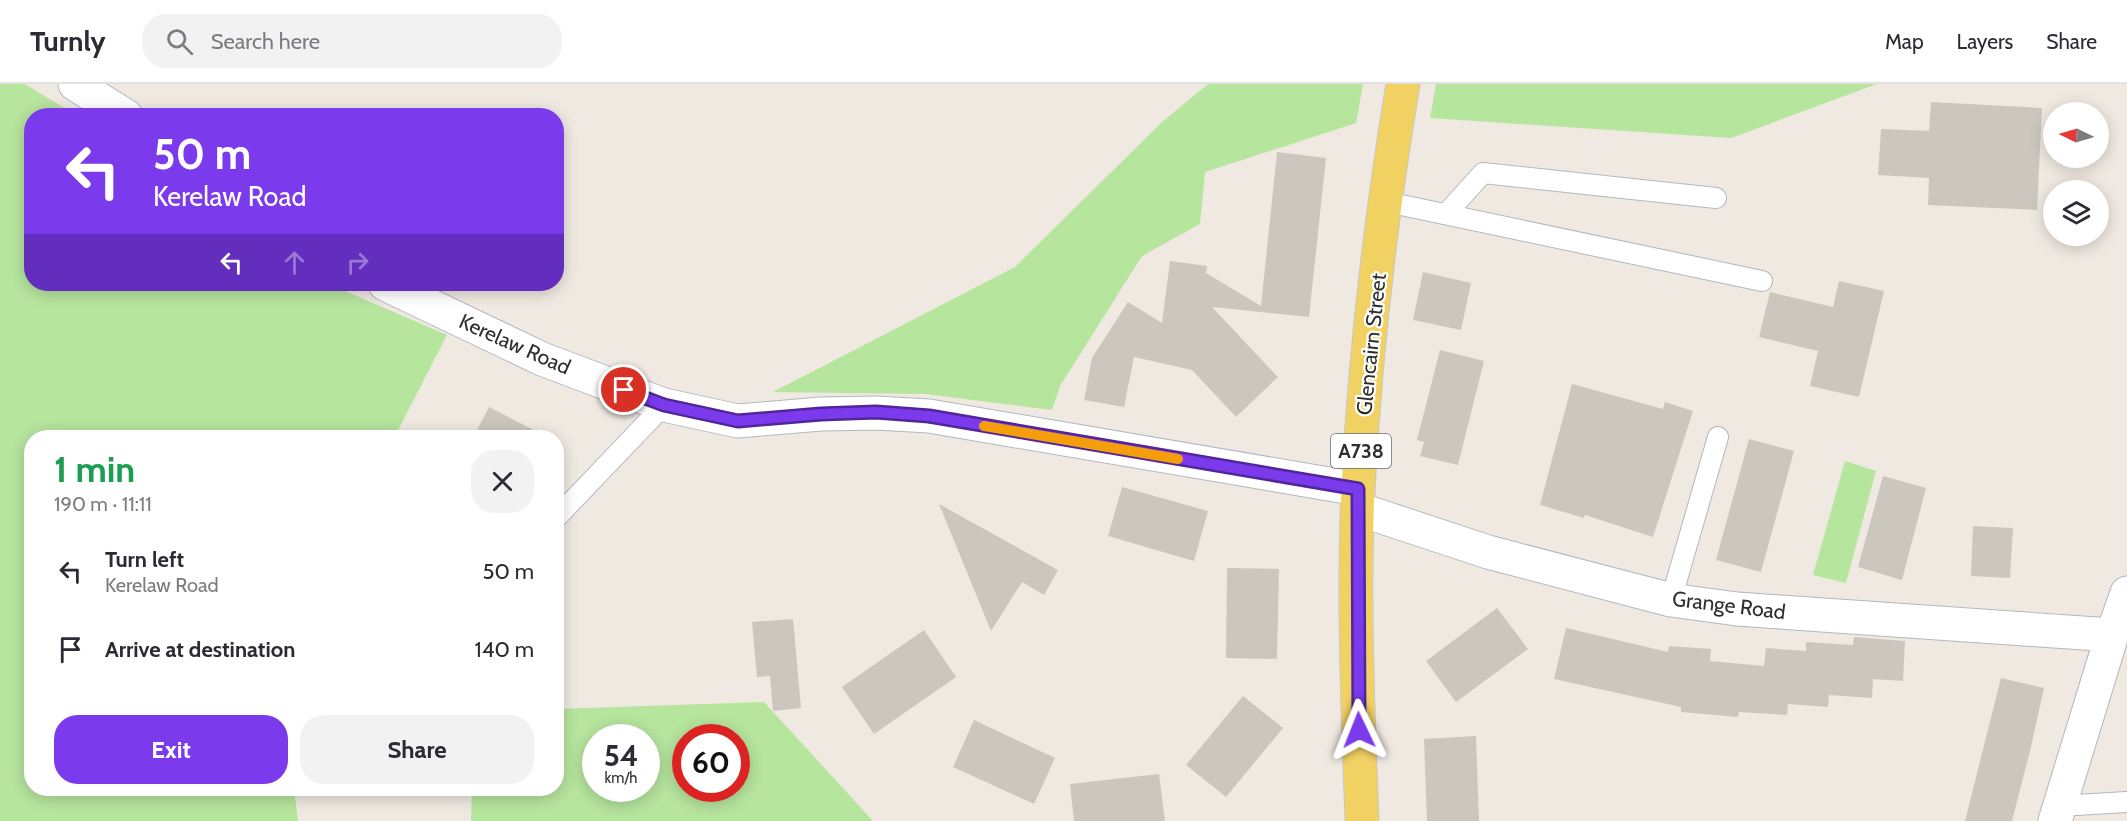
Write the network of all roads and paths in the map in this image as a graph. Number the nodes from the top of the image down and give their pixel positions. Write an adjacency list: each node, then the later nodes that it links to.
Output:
1 (75, 84): 3 (street)
2 (1403, 84): 5 (main road, Glencairn Street / A738)
3 (113, 108)
4 (1716, 198): 6 (lane)
5 (1387, 202): 6 (lane); 11 (main road, Glencairn Street / A738)
6 (1446, 214): 7 (lane)
7 (1762, 282)
8 (399, 291): 9 (street, Kerelaw Road)
9 (664, 405): 11 (street, Kerelaw Road); 12 (lane)
10 (1718, 437): 14 (lane)
11 (1358, 499): 14 (street, Grange Road); 18 (main road, Glencairn Street / A738)
12 (564, 510)
13 (2127, 593): 15 (street)
14 (1671, 600): 15 (street, Grange Road)
15 (2112, 635): 17 (street)
16 (2127, 802): 17 (lane)
17 (2057, 814)
18 (1362, 821)

